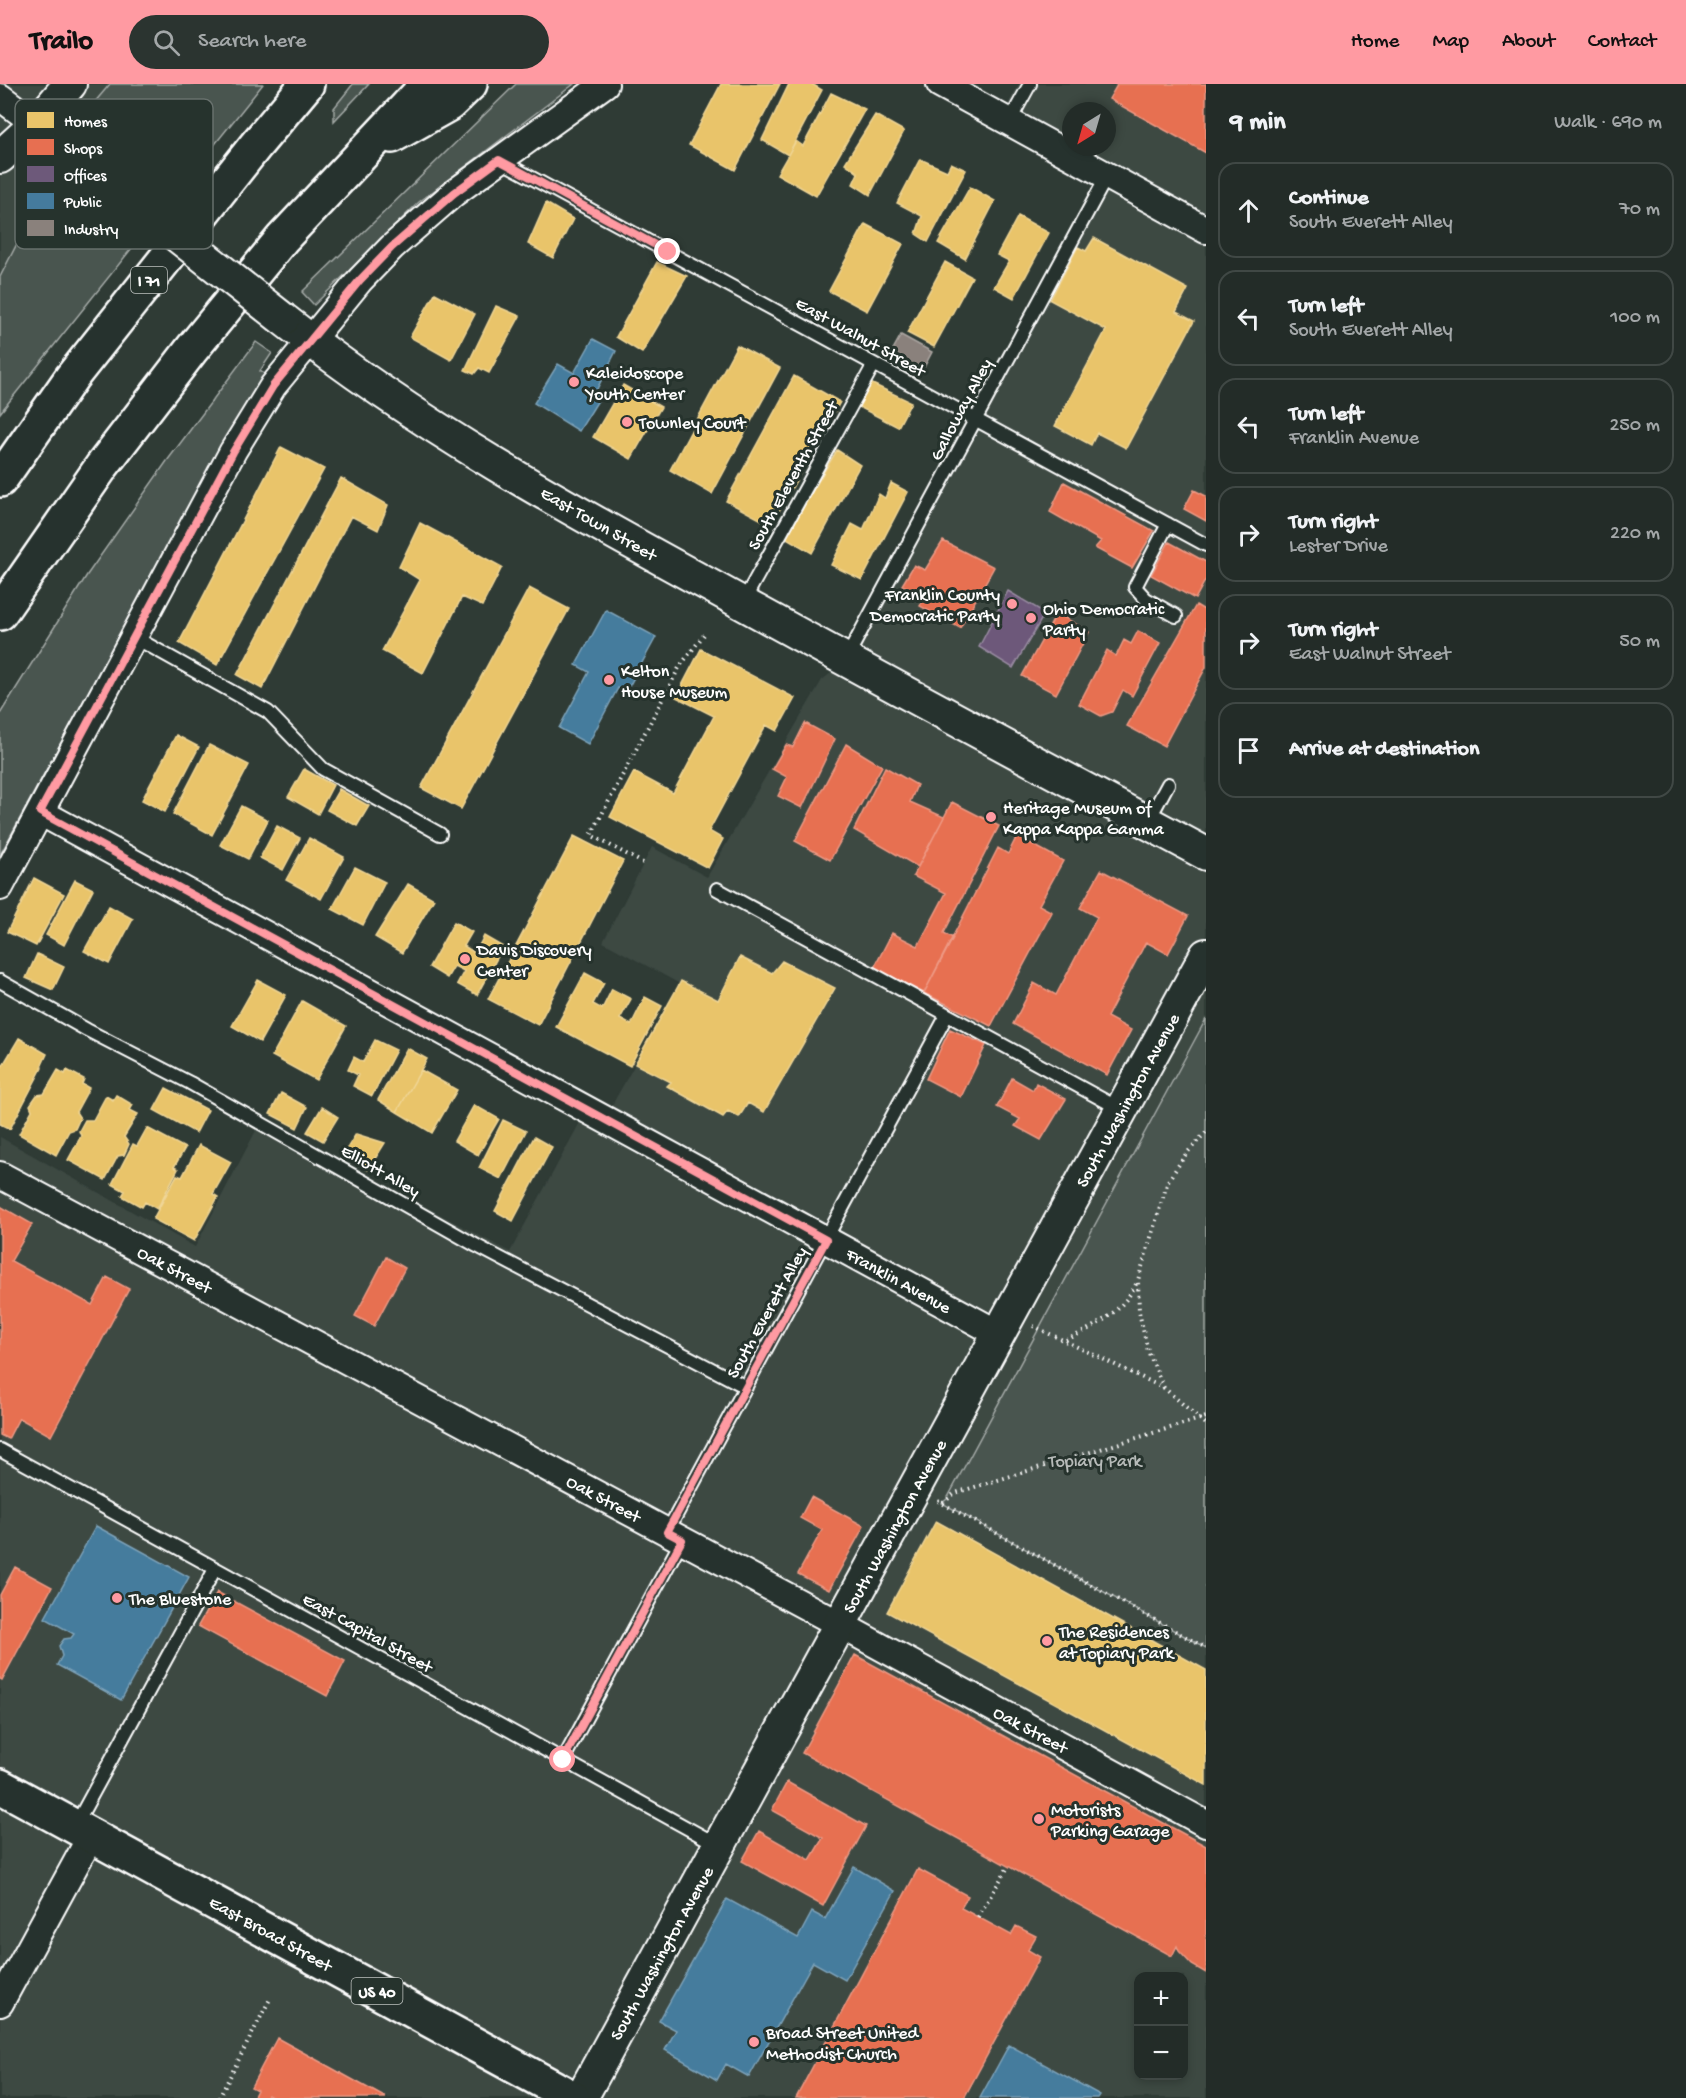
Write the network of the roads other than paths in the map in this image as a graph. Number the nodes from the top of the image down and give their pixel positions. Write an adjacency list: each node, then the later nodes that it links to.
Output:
1 (70, 84): 9 (street)
2 (307, 84): 17 (main road, I 71)
3 (428, 84): 13 (main road)
4 (470, 84): 13 (main road)
5 (605, 84): 15 (street)
6 (940, 84): 11 (street)
7 (1030, 84): 11 (lane)
8 (0, 97): 10 (street)
9 (57, 99)
10 (15, 108)
11 (1009, 122): 16 (street)
12 (15, 143): 14 (street)
13 (367, 150): 28 (main road)
14 (0, 157)
15 (499, 160): 21 (street); 22 (lane, East Walnut Street)
16 (1107, 176): 18 (street); 23 (lane, Galloway Alley)
17 (213, 199)
18 (1206, 230)
19 (174, 249): 24 (main road, I 71)
20 (194, 249): 21 (street, East Town Street, bridge)
21 (310, 340): 27 (street, East Town Street); 30 (street)
22 (874, 364): 23 (lane, East Walnut Street); 27 (lane, South Eleventh Street)
23 (975, 419): 25 (lane, East Walnut Street); 31 (lane, Galloway Alley)
24 (0, 480)
25 (1168, 524): 26 (lane, East Walnut Street); 29 (lane)
26 (1206, 545)
27 (742, 604): 31 (street, East Town Street)
28 (0, 613)
29 (1176, 616)
30 (134, 637): 33 (street); 35 (lane)
31 (846, 660): 34 (street, East Town Street)
32 (1168, 784): 34 (lane)
33 (40, 812): 37 (street); 44 (street, Franklin Avenue)
34 (1148, 822): 36 (street, East Town Street)
35 (440, 834)
36 (1206, 854)
37 (0, 887)
38 (717, 890): 41 (lane)
39 (1206, 955): 42 (street, South Washington Avenue)
40 (0, 981): 46 (lane, Elliott Alley)
41 (947, 1015): 42 (lane); 44 (lane, South Everett Alley)
42 (1121, 1110): 45 (street, South Washington Avenue)
43 (0, 1175): 48 (street, Oak Street)
44 (826, 1240): 45 (street, Franklin Avenue); 46 (lane, South Everett Alley)
45 (1005, 1324): 50 (street, South Washington Avenue)
46 (746, 1387): 48 (lane, South Everett Alley)
47 (0, 1450): 49 (lane, East Capital Street)
48 (674, 1536): 50 (street, Oak Street); 51 (lane, South Everett Alley)
49 (215, 1569): 51 (lane, East Capital Street); 54 (lane)
50 (839, 1624): 53 (street, Oak Street); 55 (street, South Washington Avenue)
51 (563, 1760): 55 (lane, East Capital Street)
52 (0, 1786): 54 (main road, East Broad Street / US 40)
53 (1206, 1824)
54 (83, 1832): 56 (street); 57 (main road, East Broad Street / US 40)
55 (719, 1845): 58 (street, South Washington Avenue)
56 (0, 2003)
57 (573, 2098)
58 (581, 2098)

